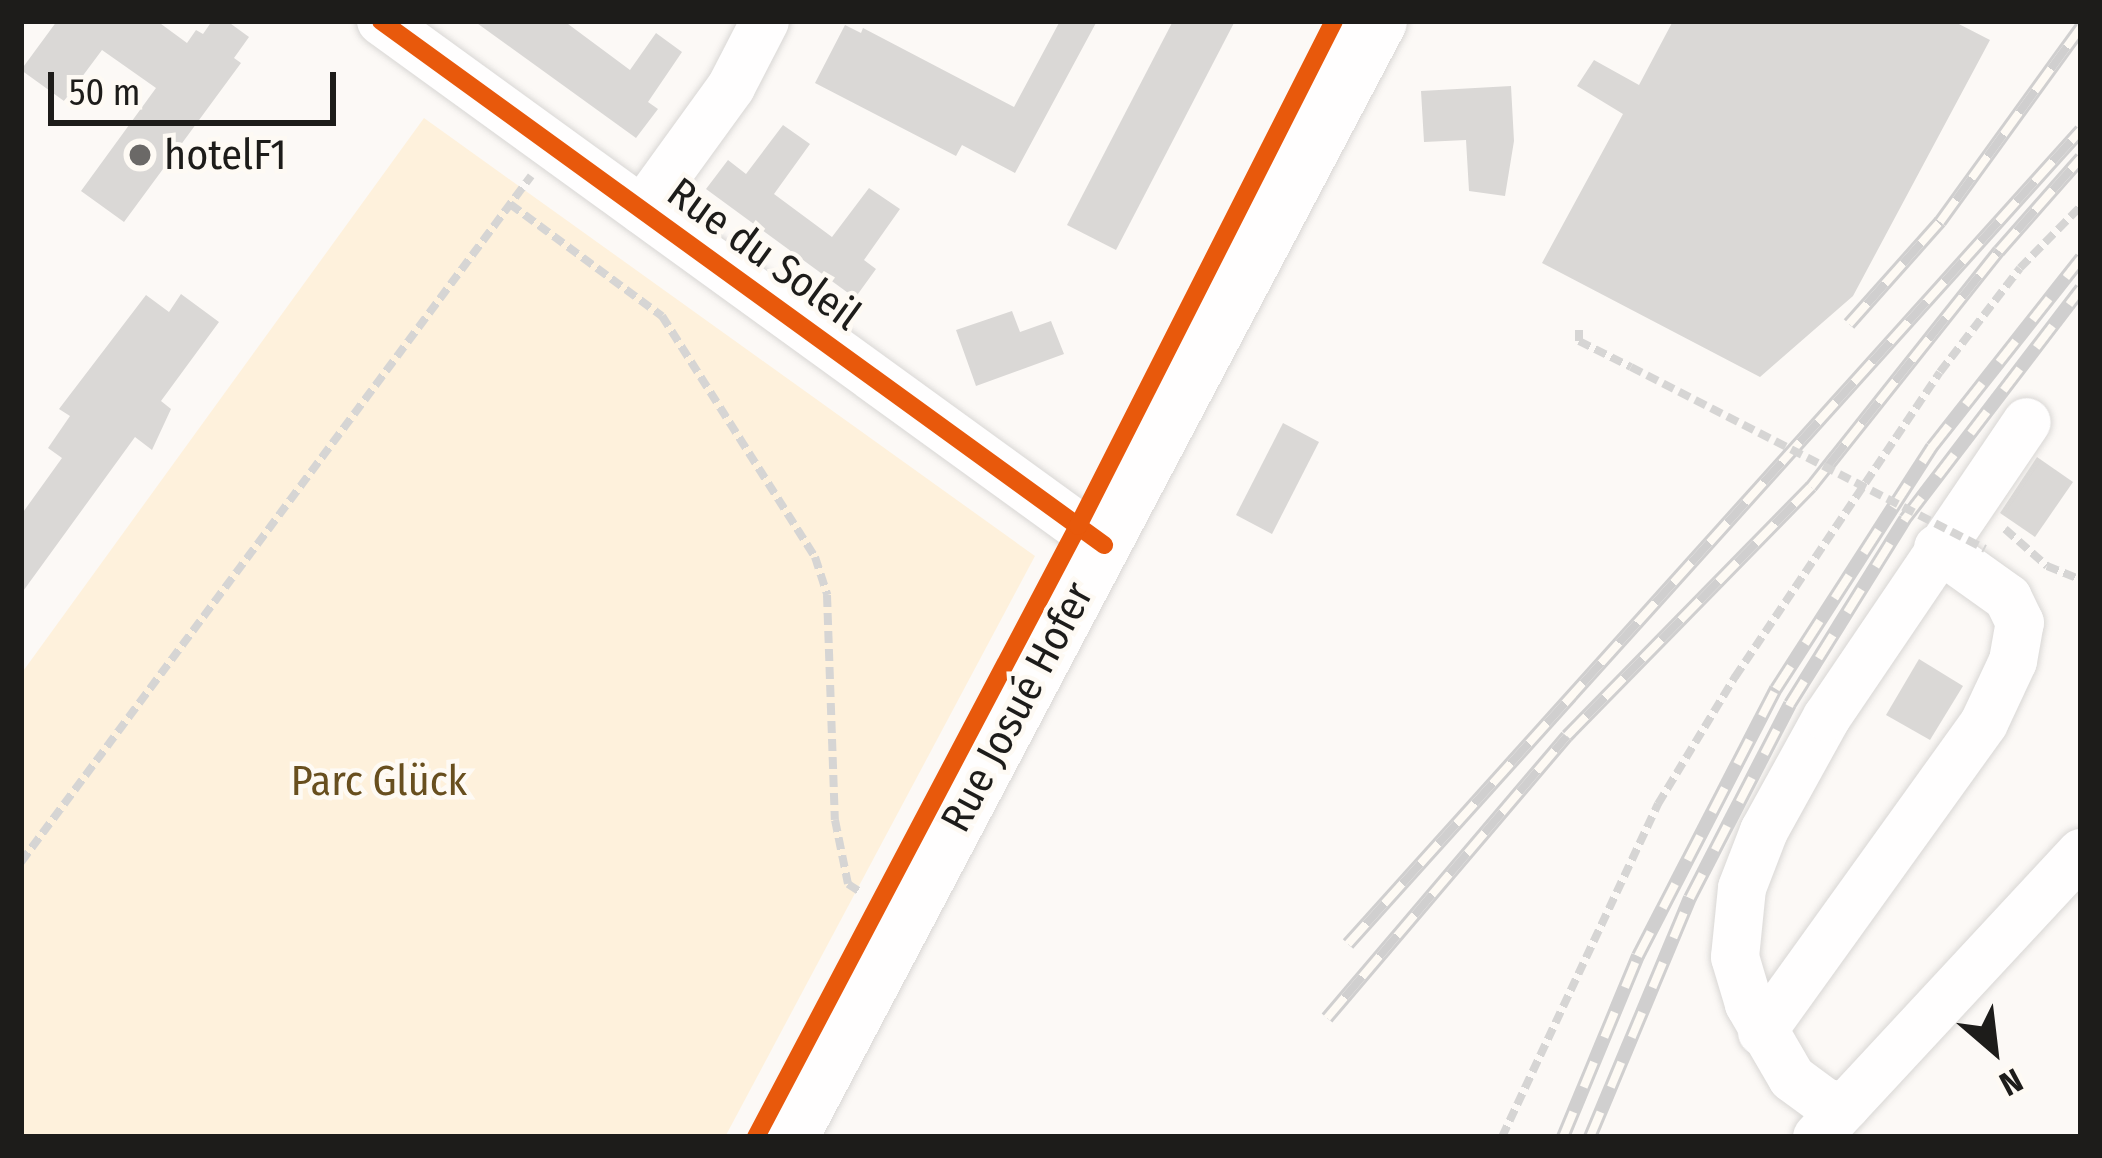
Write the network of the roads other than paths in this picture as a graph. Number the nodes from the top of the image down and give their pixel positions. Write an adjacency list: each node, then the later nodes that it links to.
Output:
1 (381, 21): 4 (street, Rue du Soleil)
2 (765, 21): 4 (street)
3 (1377, 21): 6 (main road, Rue Josué Hofer)
4 (642, 210): 6 (street, Rue du Soleil)
5 (2027, 422): 7 (street)
6 (1104, 545): 11 (main road, Rue Josué Hofer)
7 (1962, 549): 9 (street); 9 (street)
8 (2081, 853): 10 (street)
9 (1762, 1032): 10 (street)
10 (1832, 1122)
11 (788, 1137)

